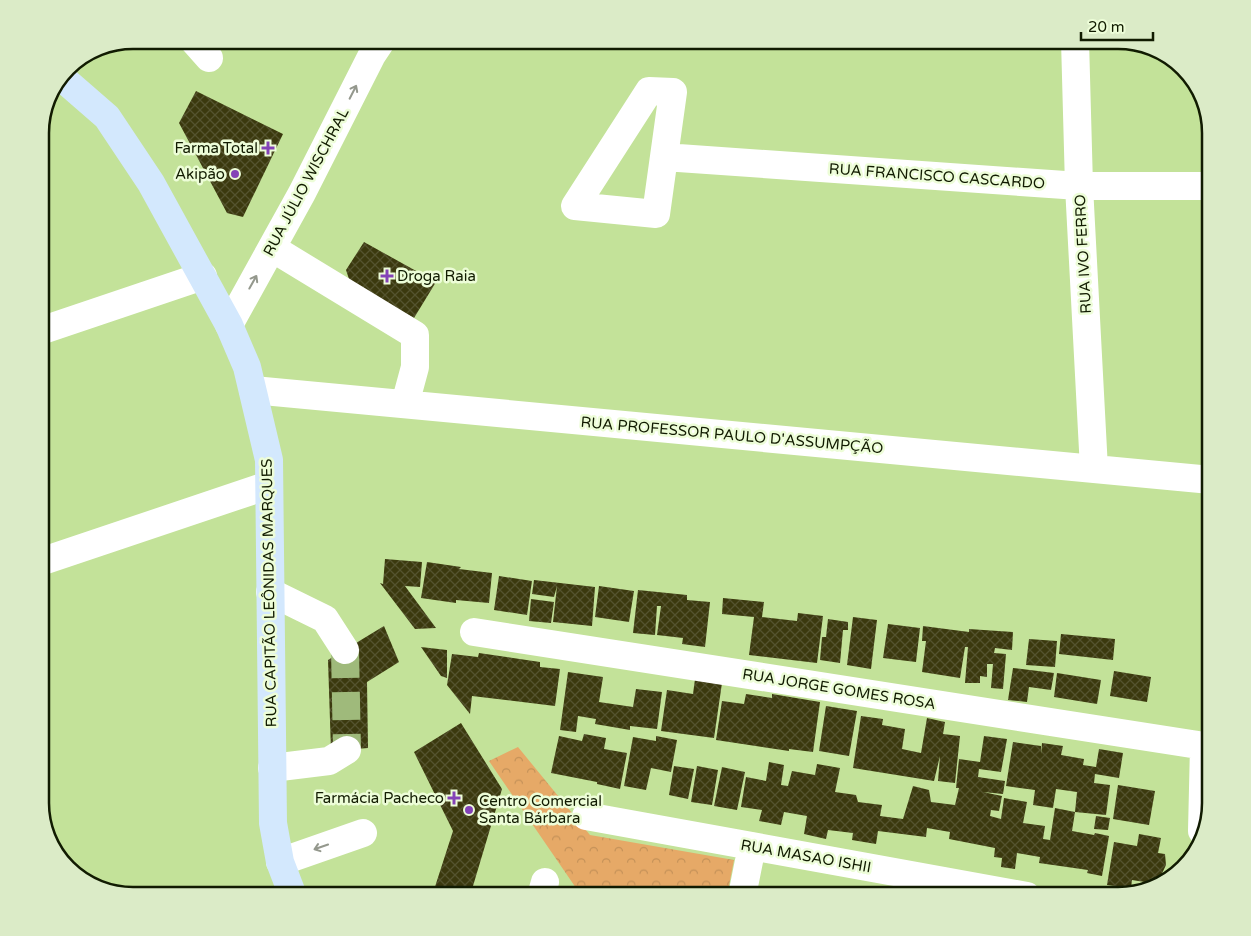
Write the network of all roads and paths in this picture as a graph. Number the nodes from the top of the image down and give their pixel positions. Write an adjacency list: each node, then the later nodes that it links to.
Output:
1 (376, 49): 7 (street, RUA JÚLIO WISCHRAL, one-way to 1)
2 (1075, 49): 5 (street, RUA IVO FERRO)
3 (66, 82): 8 (main road, RUA CAPITÃO LEÔNIDAS MARQUES)
4 (664, 157): 4 (street); 5 (street, RUA FRANCISCO CASCARDO)
5 (1079, 186): 6 (street, RUA FRANCISCO CASCARDO); 13 (street, RUA IVO FERRO)
6 (1202, 186)
7 (272, 248): 9 (street, RUA JÚLIO WISCHRAL, one-way to 7); 12 (street)
8 (203, 276): 9 (main road, RUA CAPITÃO LEÔNIDAS MARQUES); 10 (street)
9 (230, 325): 11 (main road, RUA CAPITÃO LEÔNIDAS MARQUES)
10 (49, 328)
11 (253, 390): 12 (street, RUA PROFESSOR PAULO D'ASSUMPÇÃO); 15 (main road, RUA CAPITÃO LEÔNIDAS MARQUES)
12 (405, 404): 13 (street, RUA PROFESSOR PAULO D'ASSUMPÇÃO)
13 (1094, 469): 14 (street, RUA PROFESSOR PAULO D'ASSUMPÇÃO)
14 (1202, 479)
15 (269, 485): 16 (street); 17 (main road, RUA CAPITÃO LEÔNIDAS MARQUES)
16 (49, 559)
17 (270, 592): 19 (street); 22 (main road, RUA CAPITÃO LEÔNIDAS MARQUES)
18 (474, 632): 20 (street, RUA JORGE GOMES ROSA)
19 (345, 650)
20 (1202, 745)
21 (347, 750): 22 (street)
22 (272, 768): 26 (main road, RUA CAPITÃO LEÔNIDAS MARQUES)
23 (586, 816): 25 (street, RUA MASAO ISHII)
24 (363, 832): 26 (street, one-way to 26)
25 (752, 846): 28 (street); 29 (street, RUA MASAO ISHII)
26 (280, 862): 27 (main road, RUA CAPITÃO LEÔNIDAS MARQUES)
27 (290, 887)
28 (744, 887)
29 (978, 887)

